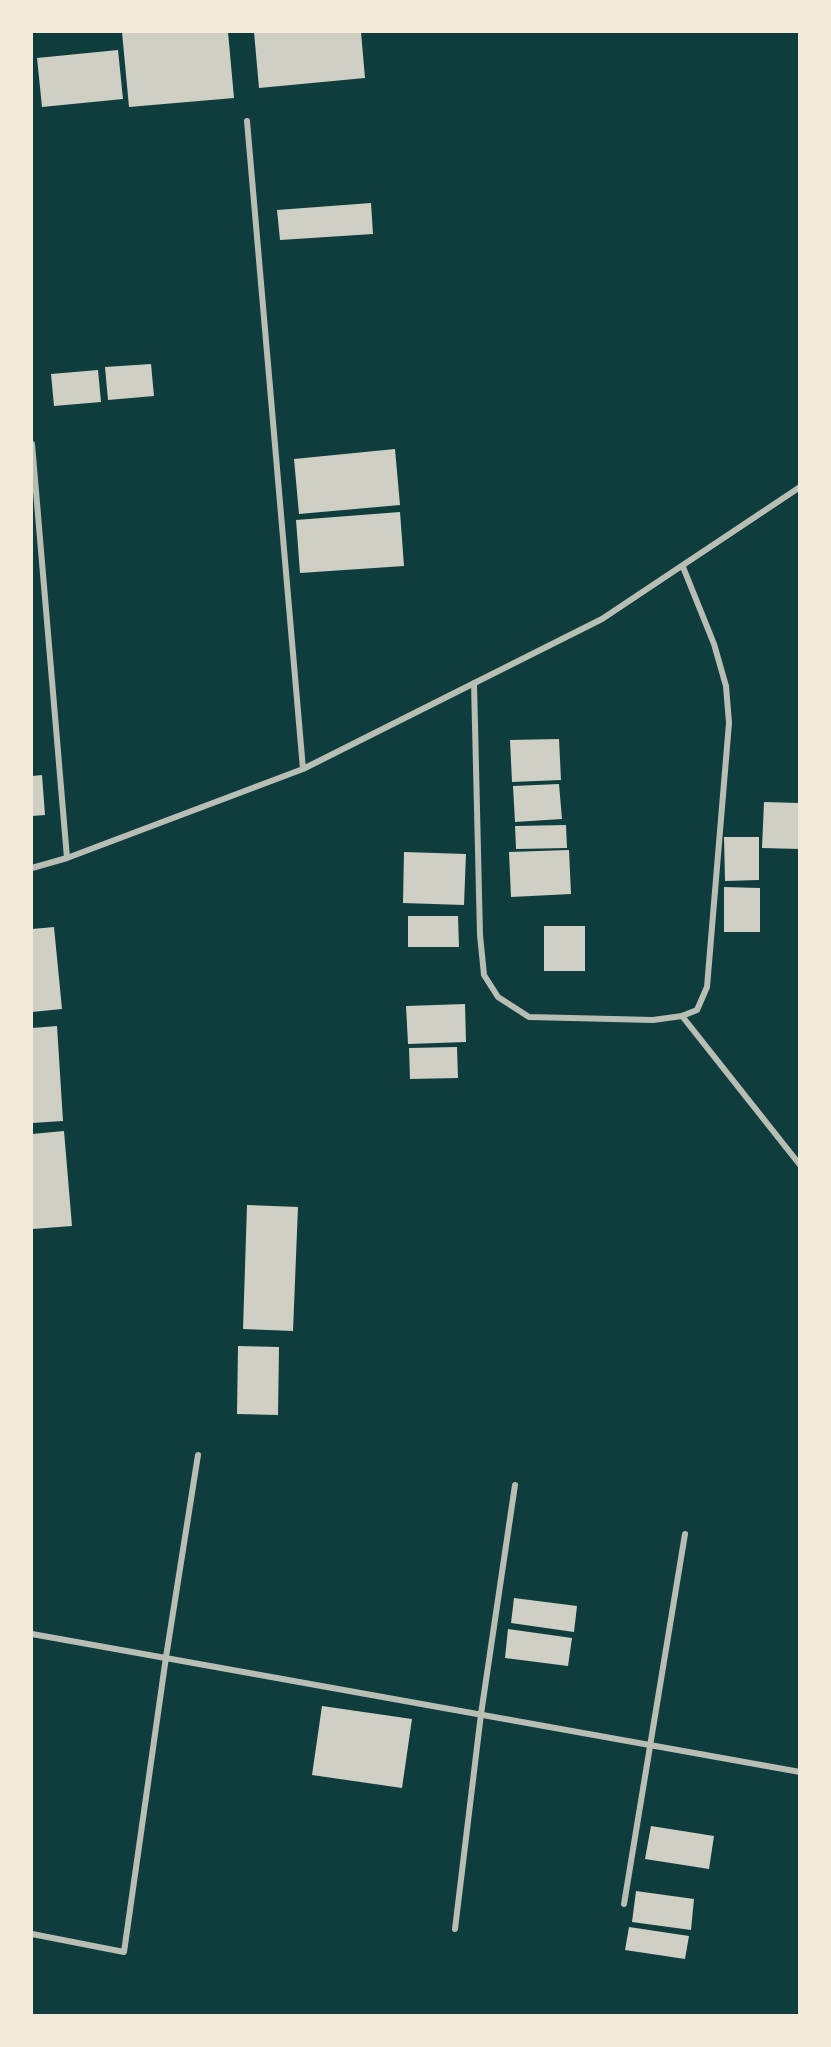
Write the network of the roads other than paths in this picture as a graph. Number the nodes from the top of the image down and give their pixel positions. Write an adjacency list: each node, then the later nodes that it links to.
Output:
1 (247, 121): 6 (street)
2 (32, 444): 7 (street)
3 (800, 487): 4 (street)
4 (683, 567): 5 (street); 9 (street)
5 (474, 683): 6 (street); 9 (street)
6 (303, 769): 7 (street)
7 (67, 858): 8 (street)
8 (32, 868)
9 (682, 1016): 10 (street)
10 (800, 1165)
11 (198, 1455): 15 (street)
12 (515, 1485): 16 (street)
13 (685, 1534): 17 (street)
14 (32, 1634): 15 (street)
15 (166, 1657): 16 (street); 21 (street)
16 (481, 1714): 17 (street); 20 (street)
17 (650, 1744): 18 (street); 19 (street)
18 (800, 1772)
19 (624, 1904)
20 (455, 1929)
21 (32, 1934)

